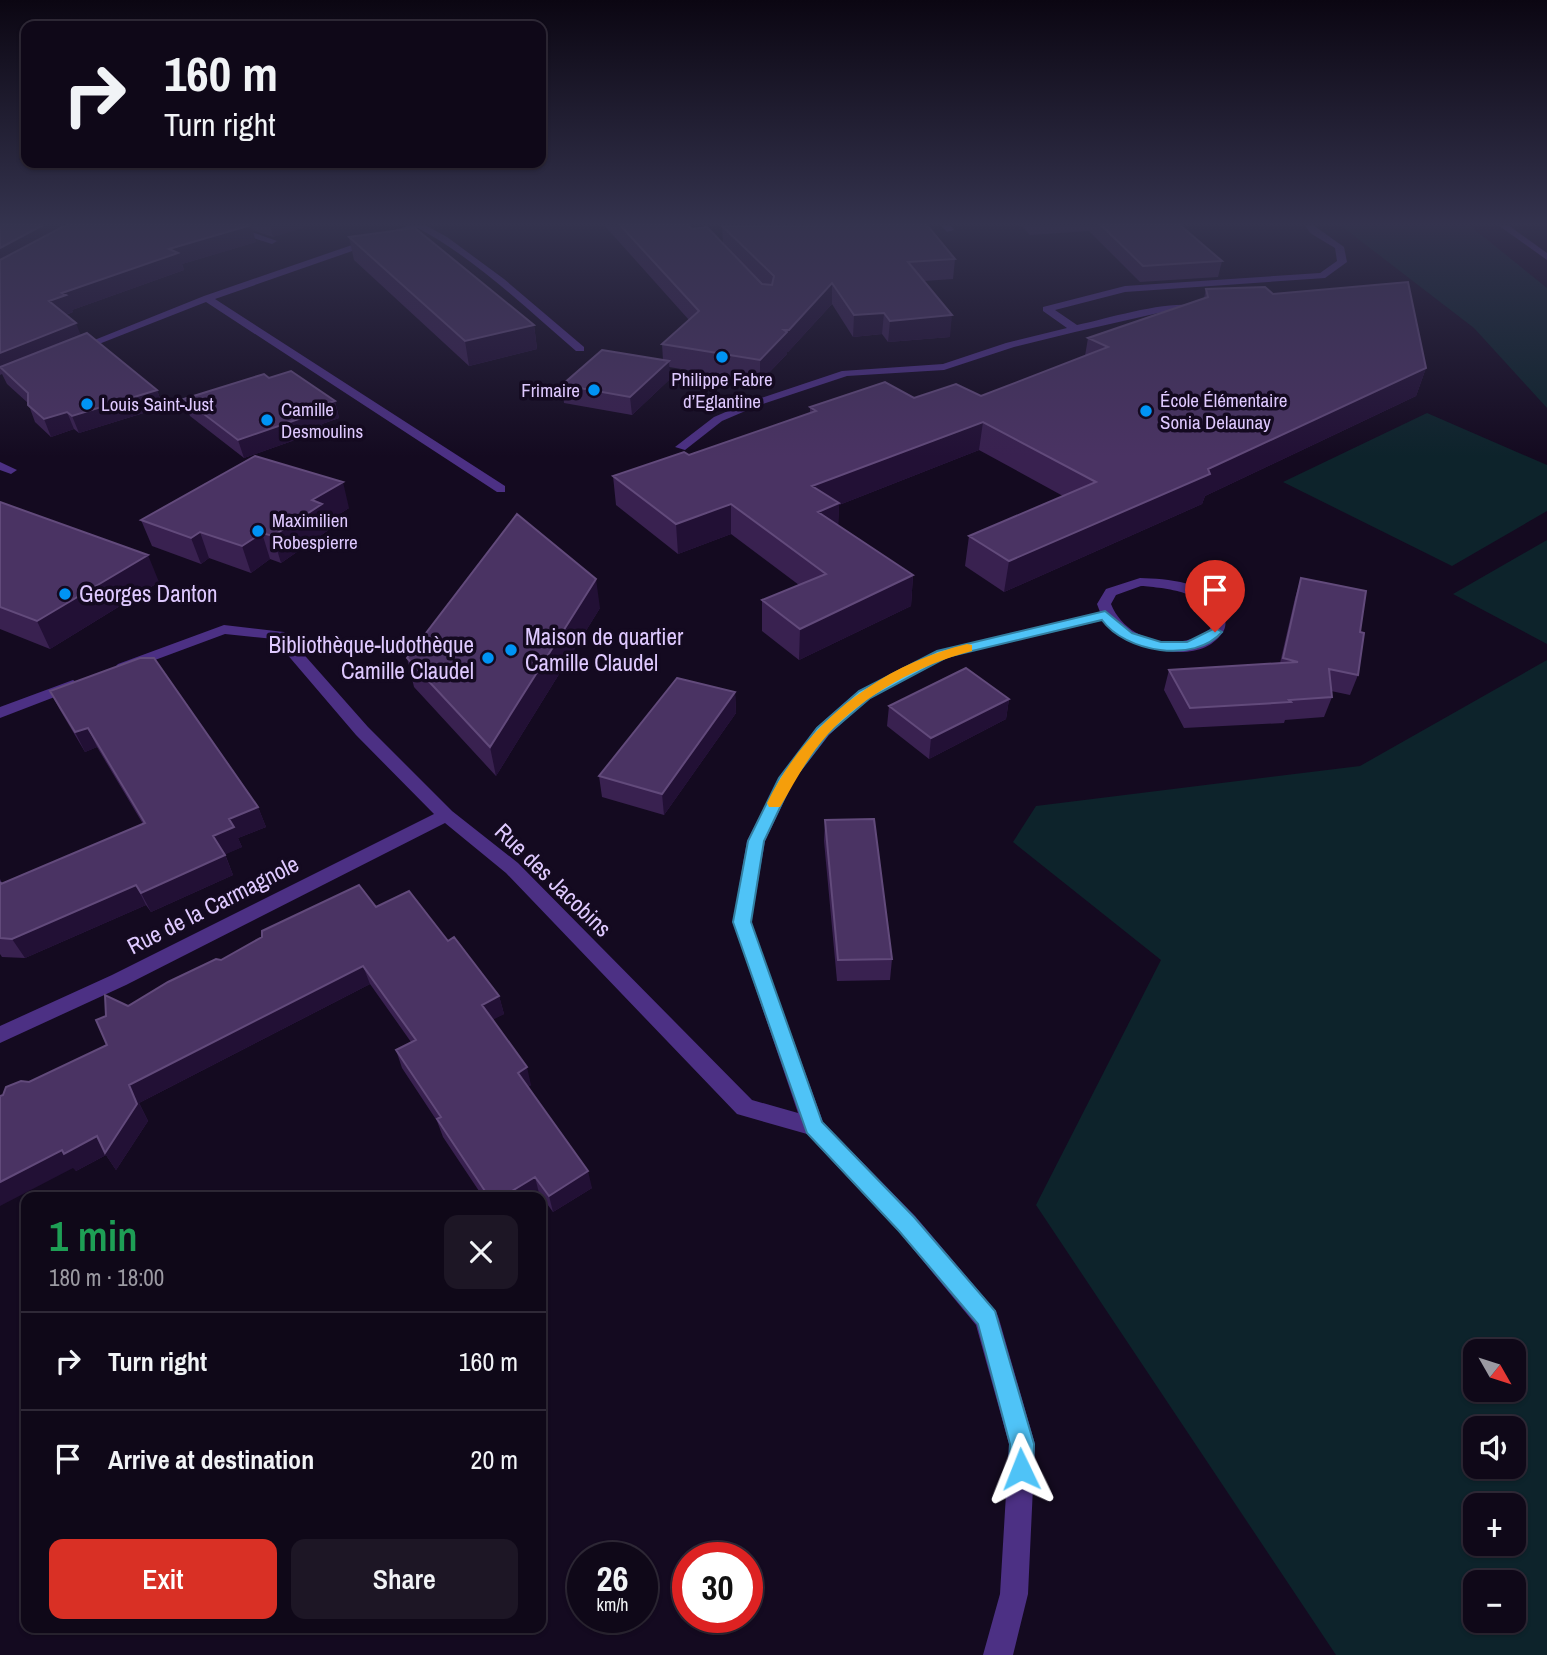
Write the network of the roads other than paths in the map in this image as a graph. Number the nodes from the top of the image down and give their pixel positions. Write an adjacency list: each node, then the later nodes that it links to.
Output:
1 (196, 302): 8 (street)
2 (214, 302): 10 (street)
3 (526, 302): 7 (street)
4 (1073, 302): 6 (street)
5 (1209, 309): 6 (street)
6 (1075, 329): 9 (street)
7 (580, 349)
8 (72, 351)
9 (681, 447)
10 (501, 489)
11 (1105, 615): 11 (street); 17 (street)
12 (110, 672): 15 (street, Rue des Jacobins)
13 (86, 681): 14 (street)
14 (0, 713)
15 (446, 815): 16 (street, Rue de la Carmagnole); 17 (street, Rue des Jacobins)
16 (0, 1035)
17 (814, 1127): 18 (street)
18 (998, 1655)

